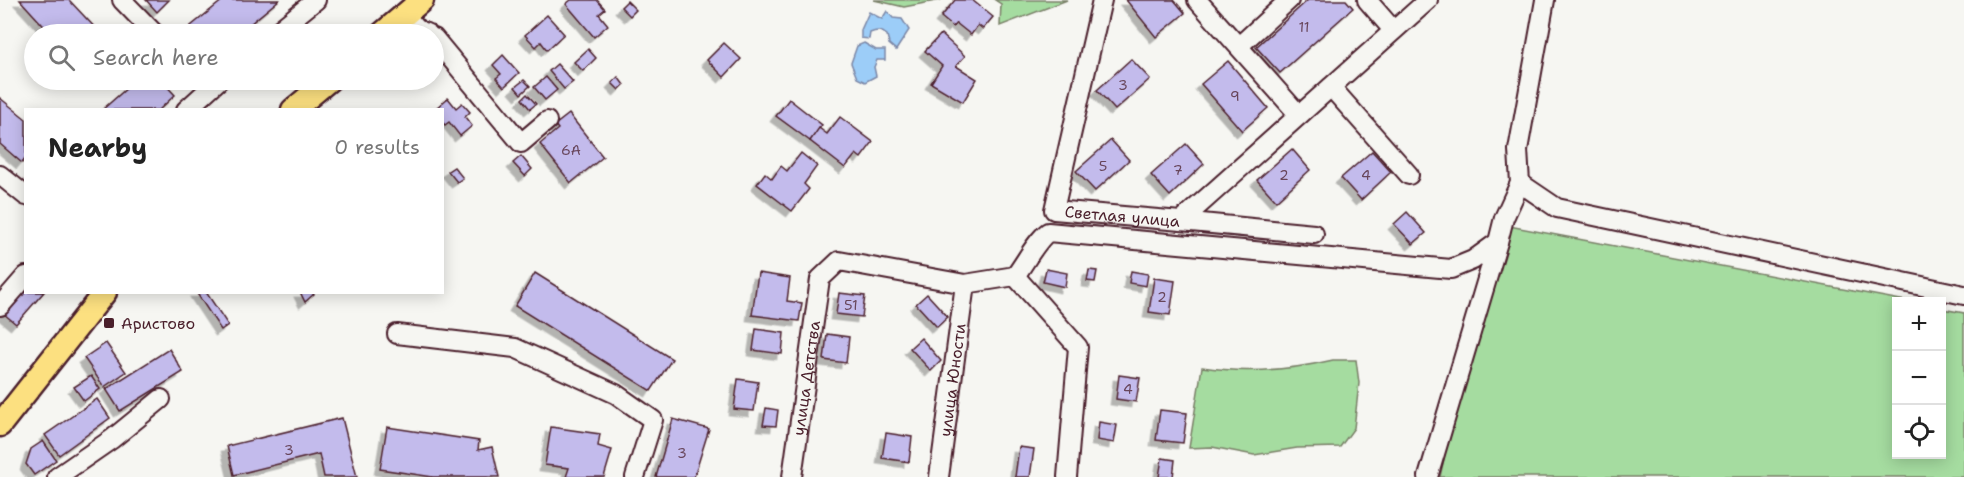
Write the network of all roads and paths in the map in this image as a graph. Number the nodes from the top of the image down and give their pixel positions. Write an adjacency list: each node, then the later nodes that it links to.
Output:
1 (122, 0): 10 (street)
2 (316, 0): 11 (street)
3 (1102, 0): 28 (street, Светлая улица)
4 (1197, 0): 15 (street)
5 (1289, 0): 15 (street)
6 (1367, 0): 14 (street)
7 (1428, 0): 14 (street, Светлая улица)
8 (1545, 0): 26 (street)
9 (414, 7): 12 (main road); 13 (street)
10 (145, 24)
11 (286, 24)
12 (394, 24)
13 (416, 24)
14 (1393, 30): 17 (street, Светлая улица)
15 (1239, 46): 22 (street)
16 (444, 50): 23 (street)
17 (1330, 87): 22 (street, Светлая улица); 25 (street)
18 (202, 90): 20 (street)
19 (317, 90): 21 (main road)
20 (188, 108)
21 (295, 108)
22 (1299, 115): 28 (street, Светлая улица)
23 (548, 121)
24 (0, 175): 27 (street)
25 (1409, 175)
26 (1520, 183): 30 (street); 35 (street)
27 (24, 194)
28 (1180, 221): 29 (street)
29 (1314, 234)
30 (1498, 242): 31 (street); 45 (street)
31 (1015, 276): 33 (street); 44 (street)
32 (24, 278): 36 (street)
33 (966, 284): 42 (street, улица Детства); 43 (street, улица Юности)
34 (103, 294): 39 (main road)
35 (1964, 296)
36 (0, 306)
37 (397, 334): 41 (street)
38 (161, 399): 40 (street)
39 (0, 425)
40 (57, 477)
41 (635, 477)
42 (792, 477)
43 (939, 477)
44 (1067, 477)
45 (1428, 477)

